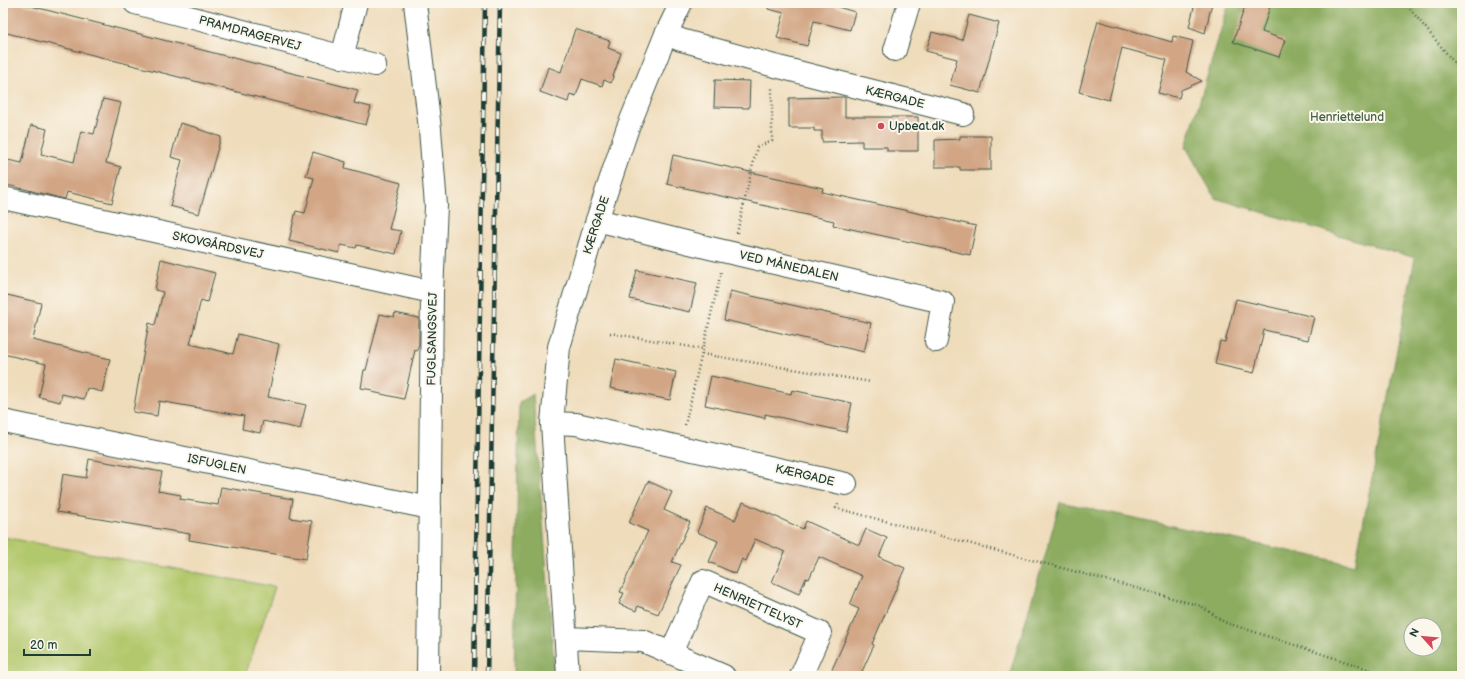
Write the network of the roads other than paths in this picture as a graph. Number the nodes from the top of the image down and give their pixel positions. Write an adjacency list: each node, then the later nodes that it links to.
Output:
1 (135, 3): 8 (street, PRAMDRAGERVEJ)
2 (356, 3): 8 (street)
3 (415, 3): 13 (street, FUGLSANGSVEJ)
4 (681, 3): 6 (street, KÆRGADE)
5 (909, 3): 7 (street)
6 (666, 34): 10 (street, KÆRGADE); 12 (street, KÆRGADE)
7 (895, 50)
8 (342, 57): 9 (street, PRAMDRAGERVEJ)
9 (375, 65)
10 (963, 114)
11 (3, 198): 13 (street, SKOVGÅRDSVEJ)
12 (597, 220): 14 (street, VED MÅNEDALEN); 16 (street, KÆRGADE)
13 (432, 292): 18 (street, FUGLSANGSVEJ)
14 (936, 341)
15 (3, 421): 18 (street, ISFUGLEN)
16 (552, 423): 17 (street, KÆRGADE); 19 (street, KÆRGADE)
17 (846, 484)
18 (430, 508): 21 (street, FUGLSANGSVEJ)
19 (566, 638): 20 (street); 22 (street, KÆRGADE)
20 (671, 653): 23 (street); 24 (street, HENRIETTELYST)
21 (428, 676)
22 (568, 676)
23 (724, 676)
24 (801, 676)

